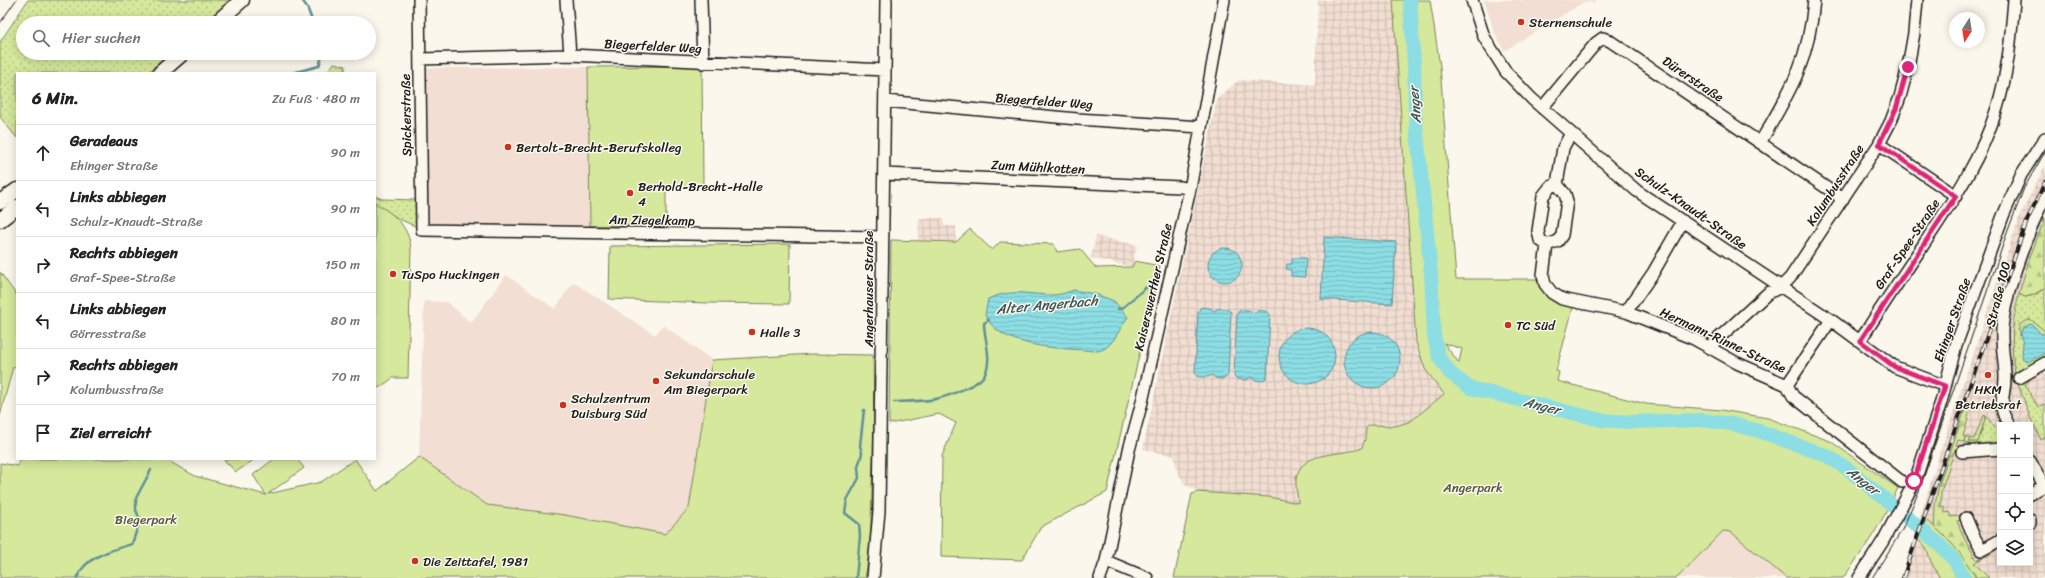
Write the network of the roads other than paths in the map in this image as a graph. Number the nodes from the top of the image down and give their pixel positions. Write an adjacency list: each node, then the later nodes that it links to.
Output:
1 (242, 0): 11 (main road)
2 (419, 0): 13 (street, Spickerstraße)
3 (566, 0): 12 (street)
4 (702, 0): 15 (street)
5 (886, 0): 16 (street, Angerhauser Straße)
6 (1224, 0): 20 (street, Kaiserswerther Straße)
7 (1472, 0): 19 (street, Schulz-Knaudt-Straße)
8 (1814, 0): 23 (street)
9 (1917, 0): 24 (street, Kolumbusstraße)
10 (2014, 0): 29 (street, Graf-Spee-Straße)
11 (224, 16)
12 (570, 55): 13 (street, Biegerfelder Weg); 15 (street, Biegerfelder Weg)
13 (420, 59): 36 (street, Spickerstraße)
14 (175, 60): 17 (main road)
15 (703, 63): 16 (street, Biegerfelder Weg)
16 (885, 70): 18 (street, Angerhauser Straße)
17 (161, 72)
18 (884, 101): 20 (street, Biegerfelder Weg); 25 (street, Angerhauser Straße)
19 (1542, 108): 21 (street, Schulz-Knaudt-Straße); 23 (street, Dürerstraße)
20 (1201, 127): 27 (street, Kaiserswerther Straße)
21 (1572, 132): 26 (street); 35 (street, Schulz-Knaudt-Straße)
22 (2045, 138): 47 (street, Ehinger Straße)
23 (1760, 141): 31 (street, Dürerstraße)
24 (1879, 144): 29 (street); 31 (street, Kolumbusstraße)
25 (884, 174): 27 (street, Zum Mühlkotten); 37 (street, Angerhauser Straße)
26 (1557, 184): 38 (street); 38 (street)
27 (1190, 189): 57 (street, Kaiserswerther Straße)
28 (16, 191): 32 (main road)
29 (1956, 196): 42 (street, Graf-Spee-Straße)
30 (2045, 196): 48 (street, Straße 100)
31 (1843, 199): 39 (street, Kolumbusstraße)
32 (0, 202)
33 (16, 208): 34 (main road)
34 (0, 220)
35 (1683, 221): 39 (street, Schulz-Knaudt-Straße); 40 (street)
36 (422, 230): 37 (street, Am Ziegelkamp)
37 (882, 237): 58 (street, Angerhauser Straße)
38 (1547, 245): 40 (street, Hermann-Rinne-Straße)
39 (1781, 287): 41 (street, Schulz-Knaudt-Straße); 43 (street, Kolumbusstraße)
40 (1626, 312): 43 (street, Hermann-Rinne-Straße)
41 (1831, 320): 42 (street, Schulz-Knaudt-Straße); 46 (street)
42 (1860, 341): 47 (street, Schulz-Knaudt-Straße)
43 (1709, 347): 46 (street, Hermann-Rinne-Straße)
44 (2045, 364): 45 (street)
45 (2019, 378)
46 (1787, 385): 52 (street, Hermann-Rinne-Straße)
47 (1945, 386): 61 (street, Ehinger Straße)
48 (2008, 422)
49 (1997, 449): 50 (street)
50 (1962, 452)
51 (2033, 466): 53 (street)
52 (1902, 482)
53 (2045, 487): 54 (street)
54 (2033, 493)
55 (1966, 518): 56 (street)
56 (1997, 542)
57 (1106, 561): 59 (street, Kaiserswerther Straße); 60 (street)
58 (873, 578)
59 (1100, 578)
60 (1147, 578)
61 (1859, 578)

